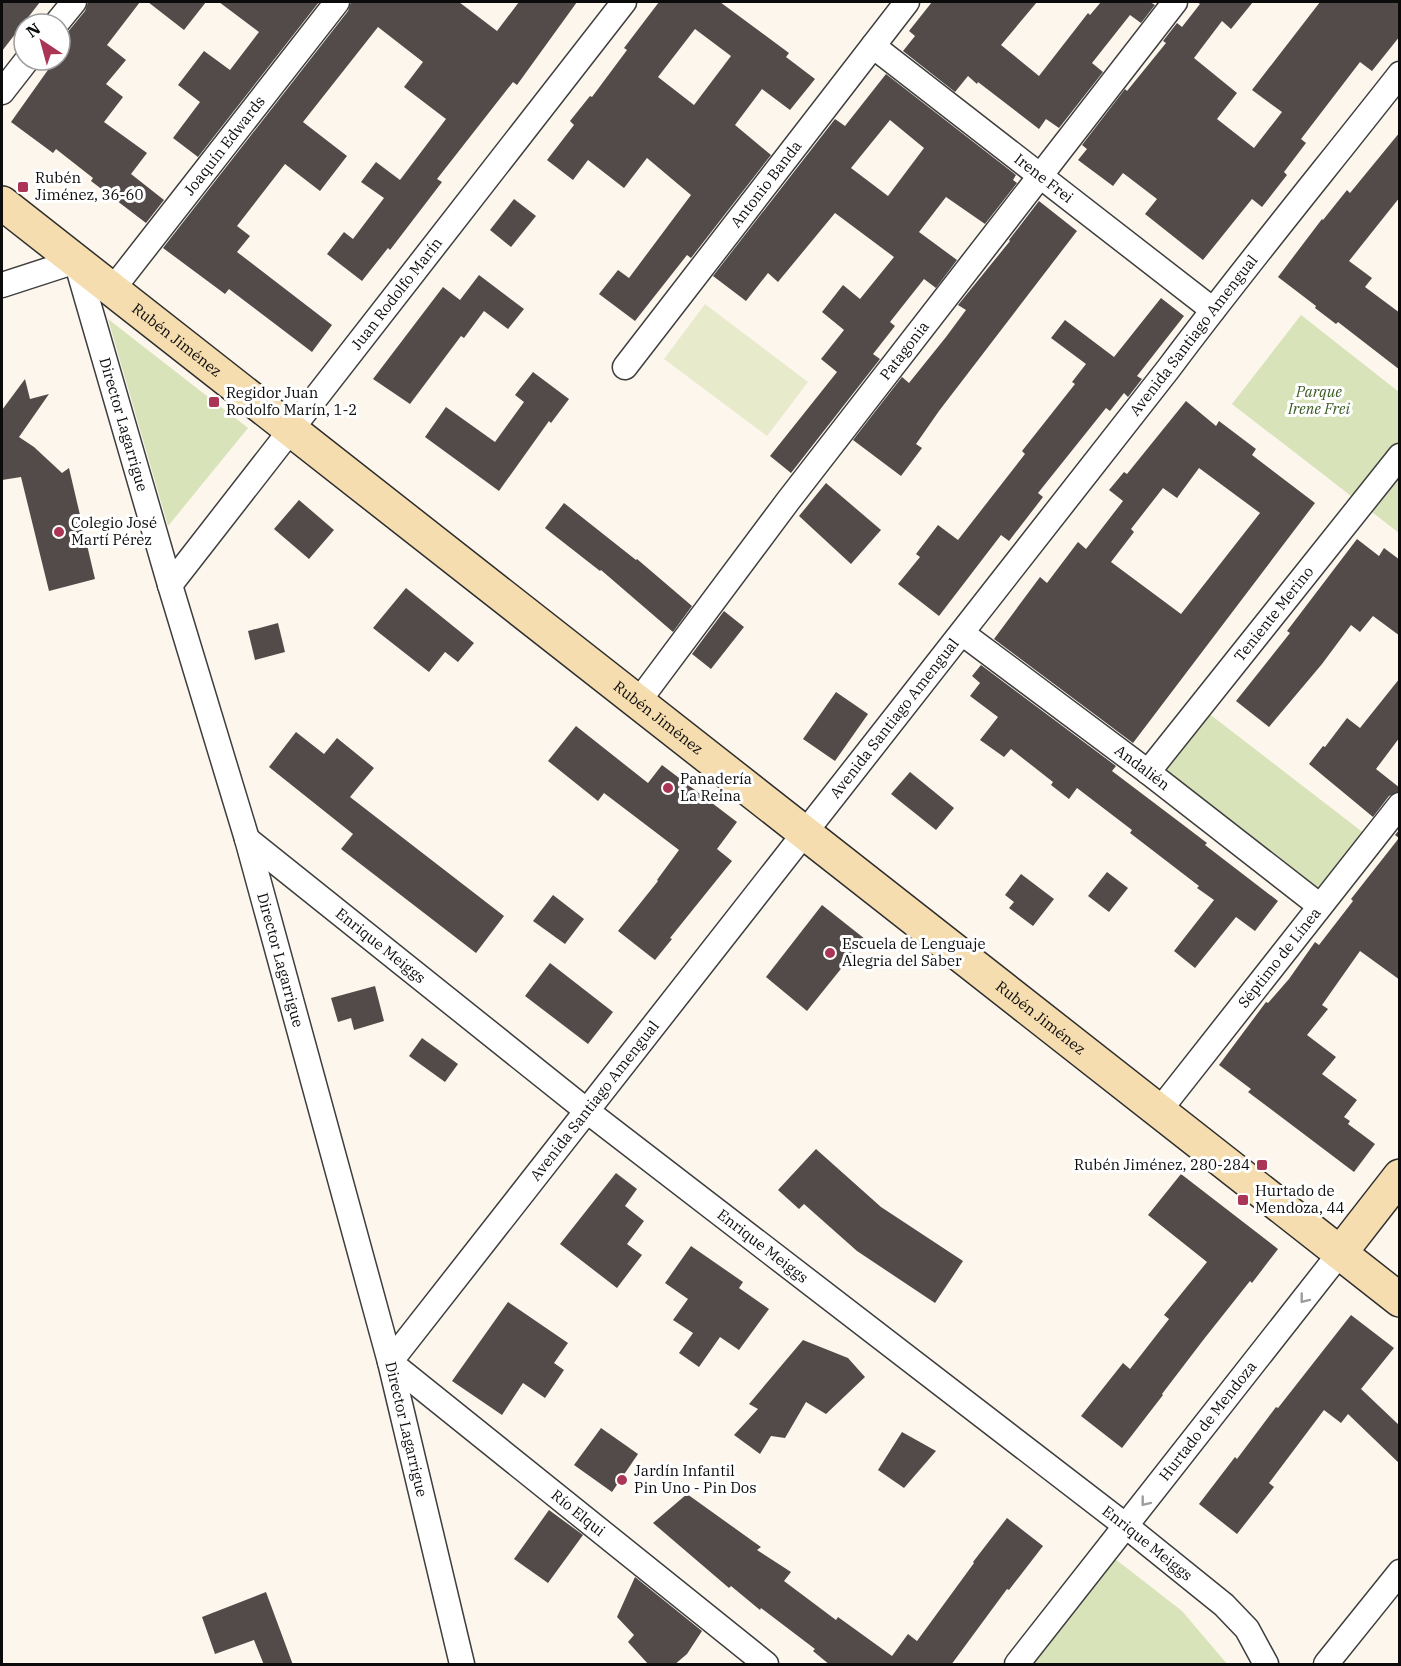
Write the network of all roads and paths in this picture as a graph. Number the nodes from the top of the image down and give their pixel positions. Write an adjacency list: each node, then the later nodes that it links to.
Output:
1 (337, 2): 13 (street, Joaquín Edwards)
2 (624, 2): 16 (street, Juan Rodolfo Marín)
3 (907, 2): 5 (street, Antonio Banda)
4 (1175, 2): 9 (street, Patagonia)
5 (873, 46): 9 (street, Irene Frei); 15 (street, Antonio Banda)
6 (18, 72): 8 (street)
7 (1400, 74): 14 (street, Avenida Santiago Amengual)
8 (2, 92)
9 (1040, 175): 14 (street, Irene Frei); 20 (street, Patagonia)
10 (2, 203): 11 (main road, Rubén Jiménez)
11 (76, 261): 12 (street); 13 (main road, Rubén Jiménez); 18 (street, Director Lagarrigue)
12 (2, 285)
13 (112, 290): 16 (main road, Rubén Jiménez)
14 (1213, 310): 19 (street, Avenida Santiago Amengual)
15 (625, 367)
16 (291, 430): 18 (street, Juan Rodolfo Marín); 20 (main road, Rubén Jiménez)
17 (1400, 456): 21 (street, Teniente Merino)
18 (170, 585): 24 (street, Director Lagarrigue)
19 (962, 633): 21 (street, Andalién); 23 (street, Avenida Santiago Amengual)
20 (638, 702): 23 (main road, Rubén Jiménez)
21 (1148, 772): 25 (street, Andalién)
22 (1400, 805): 25 (street, Séptimo de Línea)
23 (805, 833): 26 (street, Avenida Santiago Amengual); 27 (main road, Rubén Jiménez)
24 (247, 839): 26 (street, Enrique Meiggs); 31 (street, Director Lagarrigue)
25 (1320, 906): 27 (street, Séptimo de Línea)
26 (587, 1111): 31 (street, Avenida Santiago Amengual); 32 (street, Enrique Meiggs)
27 (1159, 1111): 29 (main road, Rubén Jiménez)
28 (1400, 1176): 29 (main road, Hurtado de Mendoza)
29 (1340, 1253): 30 (main road, Rubén Jiménez); 32 (street, Hurtado de Mendoza, one-way to 32)
30 (1400, 1300)
31 (390, 1362): 34 (street, Director Lagarrigue); 35 (street, Río Elqui)
32 (1126, 1526): 36 (street, Hurtado de Mendoza); 37 (street, Enrique Meiggs)
33 (1400, 1572): 38 (street)
34 (462, 1665)
35 (766, 1665)
36 (1017, 1665)
37 (1266, 1665)
38 (1326, 1665)

